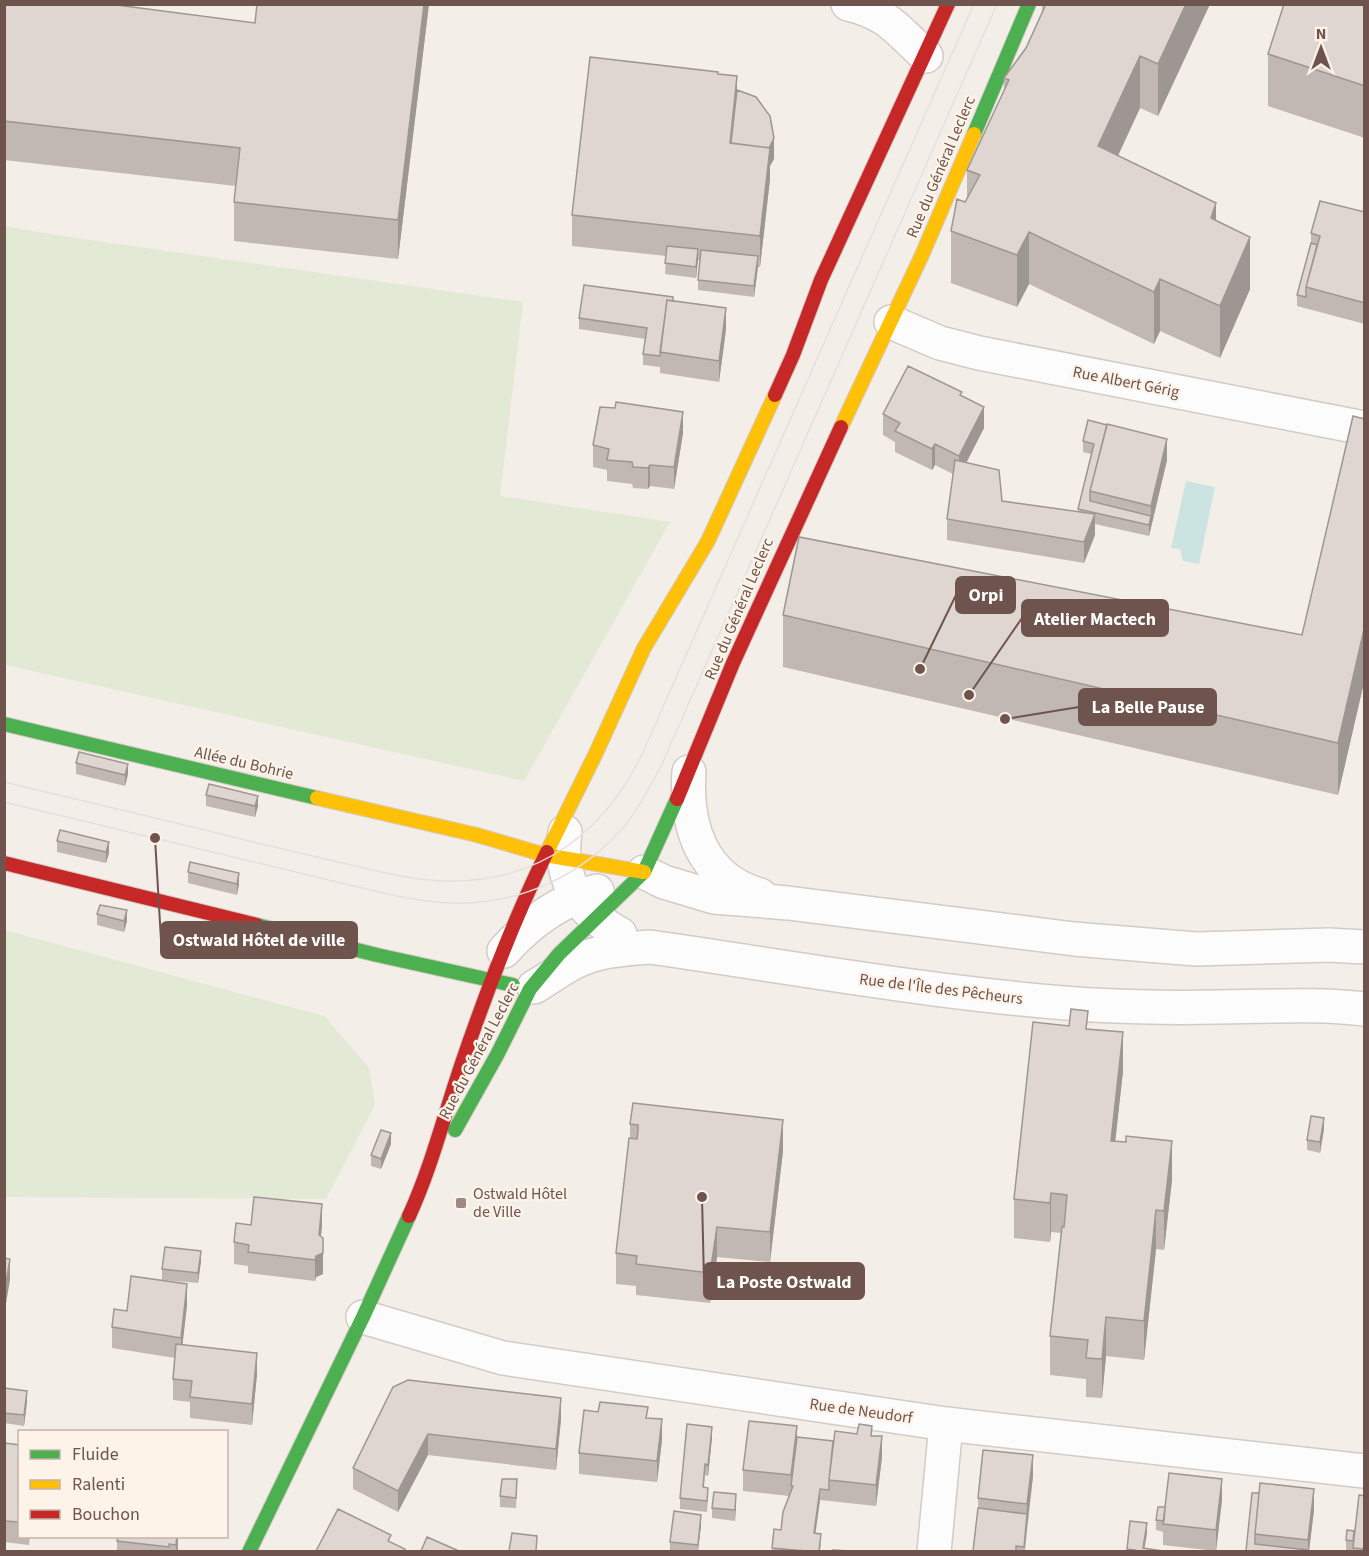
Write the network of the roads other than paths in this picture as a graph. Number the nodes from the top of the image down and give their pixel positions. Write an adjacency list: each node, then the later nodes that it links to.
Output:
1 (848, 4): 4 (street)
2 (948, 4): 4 (main road)
3 (1029, 4): 5 (main road, Rue du Général Leclerc)
4 (926, 56): 9 (main road)
5 (891, 322): 6 (street, Rue Albert Gérig); 8 (main road, Rue du Général Leclerc)
6 (1365, 428)
7 (4, 724): 11 (main road, Allée du Bohrie)
8 (689, 772): 15 (main road, Rue du Général Leclerc); 16 (street)
9 (574, 795): 10 (main road); 13 (street)
10 (543, 826)
11 (477, 835): 12 (main road, Allée du Bohrie); 13 (main road, Allée du Bohrie)
12 (522, 836)
13 (555, 857): 15 (main road, Allée du Bohrie); 17 (street); 20 (main road, Rue du Général Leclerc)
14 (4, 863): 21 (main road)
15 (646, 879): 16 (street); 17 (street)
16 (788, 903): 19 (street)
17 (587, 908): 18 (street); 20 (street); 24 (main road, Rue du Général Leclerc)
18 (650, 947): 24 (street, Rue de l'Île des Pêcheurs); 25 (street, Rue de l'Île des Pêcheurs)
19 (1365, 947)
20 (504, 951): 22 (main road, Rue du Général Leclerc)
21 (408, 962): 22 (main road); 23 (main road)
22 (493, 981): 24 (main road); 27 (main road, Rue du Général Leclerc)
23 (448, 983)
24 (530, 989): 28 (main road, Rue du Général Leclerc)
25 (1365, 1009)
26 (466, 1011): 27 (main road)
27 (463, 1060): 28 (main road, Rue du Général Leclerc)
28 (422, 1188): 29 (main road, Rue du Général Leclerc)
29 (363, 1317): 30 (street, Rue de Neudorf); 32 (main road, Rue du Général Leclerc)
30 (946, 1424): 31 (street, Rue de Neudorf); 33 (street)
31 (1365, 1472)
32 (249, 1551)
33 (934, 1551)

